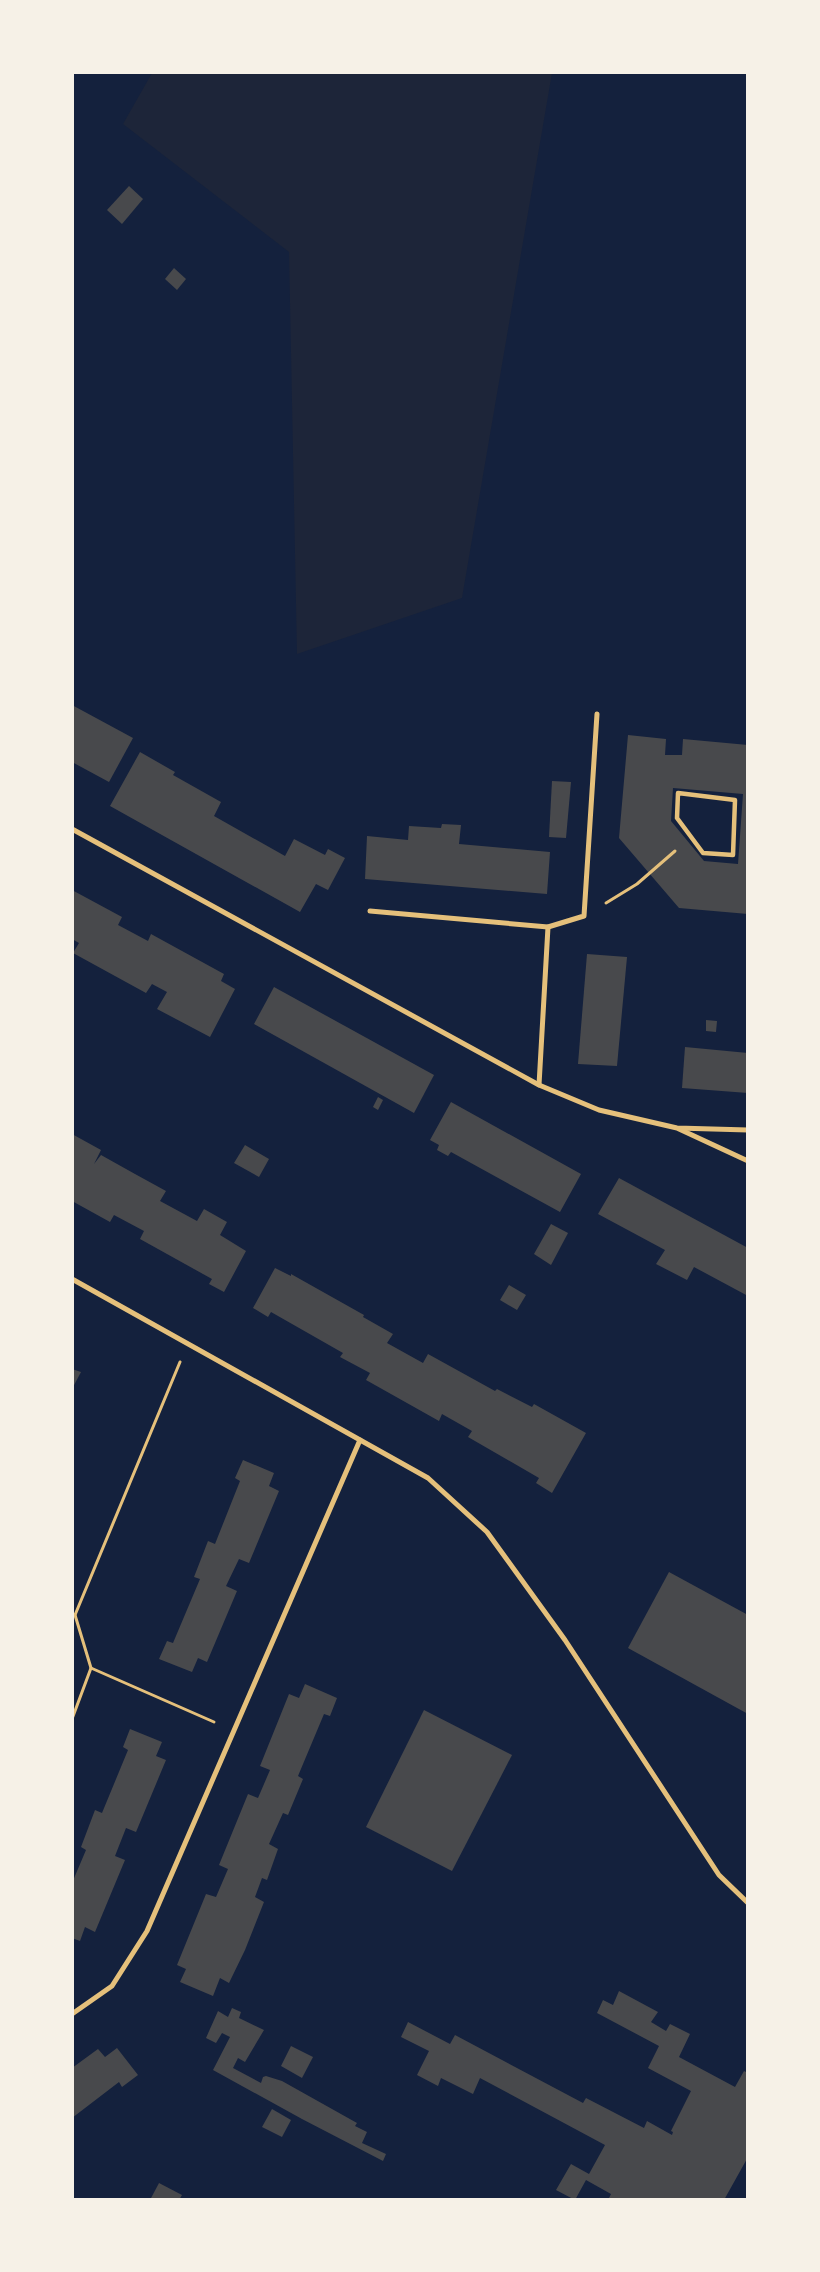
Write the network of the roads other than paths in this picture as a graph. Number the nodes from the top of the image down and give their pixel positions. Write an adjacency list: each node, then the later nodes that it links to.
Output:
1 (597, 714): 5 (street)
2 (72, 829): 6 (street)
3 (691, 837): 3 (street)
4 (370, 911): 5 (street)
5 (548, 927): 6 (street)
6 (539, 1085): 7 (street)
7 (677, 1128): 8 (street); 9 (street)
8 (748, 1130)
9 (748, 1161)
10 (72, 1279): 11 (street)
11 (360, 1440): 12 (street); 13 (street)
12 (748, 1903)
13 (72, 2014)

